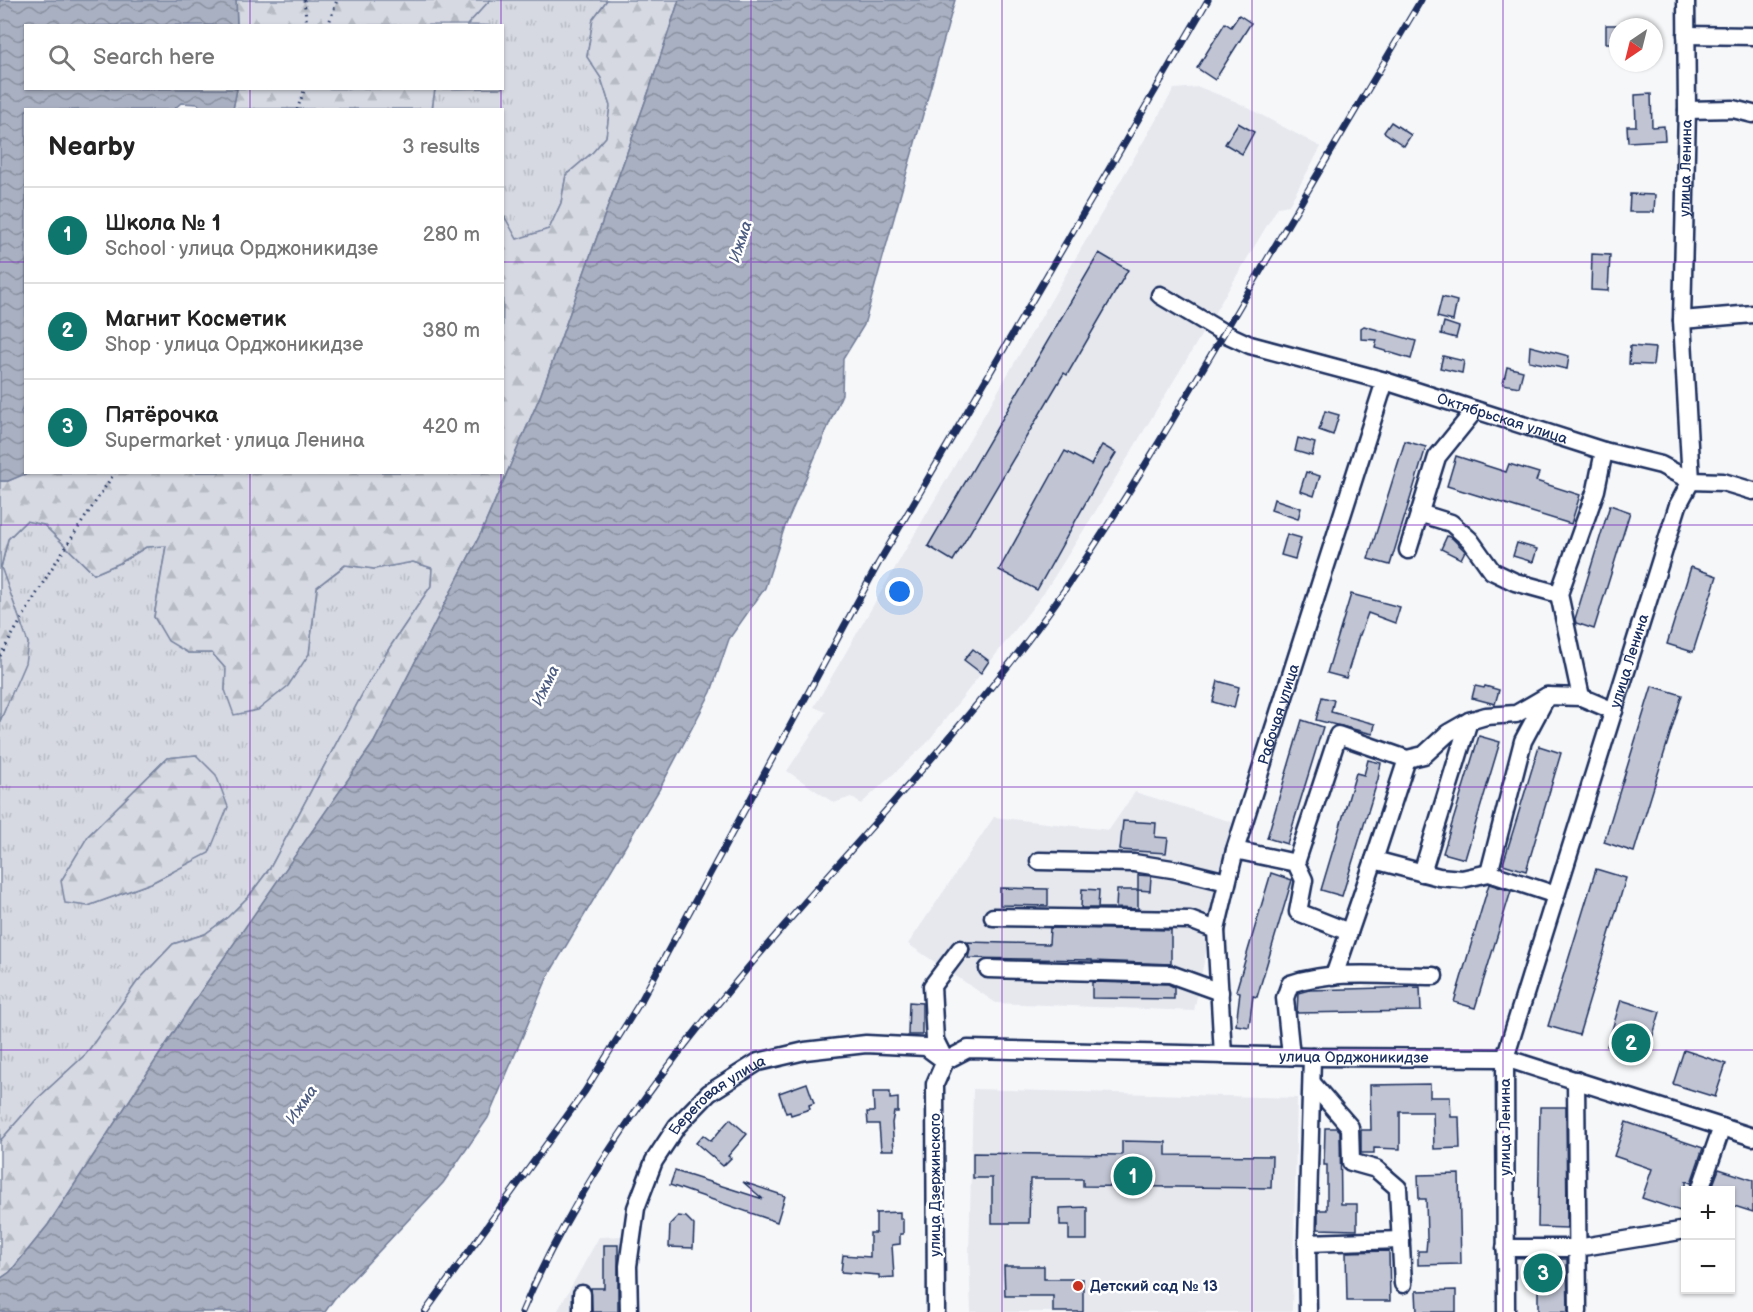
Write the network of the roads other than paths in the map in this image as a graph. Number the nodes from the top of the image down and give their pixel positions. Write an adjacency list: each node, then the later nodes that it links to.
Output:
1 (1686, 0): 2 (street, улица Ленина)
2 (1686, 35): 3 (street); 4 (street, улица Ленина)
3 (1753, 36)
4 (1687, 110): 5 (street); 8 (street, улица Ленина)
5 (1753, 114)
6 (1160, 295): 9 (street, Октябрьская улица)
7 (1753, 314): 8 (street)
8 (1683, 320): 12 (street, улица Ленина)
9 (1385, 381): 10 (street, Октябрьская улица); 22 (street, Рабочая улица)
10 (1475, 410): 11 (street, Октябрьская улица); 14 (street)
11 (1604, 451): 12 (street, Октябрьская улица); 16 (street)
12 (1691, 481): 13 (street, Октябрьская улица); 19 (street, улица Ленина)
13 (1753, 491)
14 (1419, 513): 15 (street); 16 (street)
15 (1408, 550)
16 (1559, 594): 18 (street)
17 (1547, 696): 18 (street); 20 (street); 27 (street)
18 (1581, 697): 19 (street)
19 (1614, 711): 29 (street, улица Ленина)
20 (1469, 721): 21 (street); 26 (street)
21 (1407, 759): 23 (street); 25 (street)
22 (1235, 850): 25 (street); 28 (street, Рабочая улица)
23 (1374, 860): 26 (street); 32 (street)
24 (1039, 861): 28 (street)
25 (1296, 863): 32 (street)
26 (1422, 873): 27 (street)
27 (1489, 873): 29 (street)
28 (1227, 882): 31 (street, Рабочая улица)
29 (1556, 895): 41 (street, улица Ленина)
30 (993, 917): 31 (street)
31 (1216, 930): 37 (street, Рабочая улица)
32 (1349, 932): 35 (street)
33 (960, 949): 42 (street)
34 (988, 969): 37 (street)
35 (1334, 976): 36 (street); 39 (street)
36 (1434, 976)
37 (1220, 992): 38 (street, Рабочая улица)
38 (1223, 1055): 39 (street, улица Орджоникидзе); 42 (street, улица Орджоникидзе)
39 (1291, 1056): 40 (street, улица Орджоникидзе)
40 (1312, 1057): 41 (street, улица Орджоникидзе); 44 (street)
41 (1505, 1058): 43 (street, улица Орджоникидзе); 51 (street, улица Ленина)
42 (945, 1061): 56 (street, Береговая улица); 57 (street, улица Дзержинского)
43 (1576, 1080): 45 (street, улица Орджоникидзе); 52 (street)
44 (1311, 1083): 49 (street); 50 (street)
45 (1722, 1127): 46 (street, улица Орджоникидзе); 47 (street)
46 (1753, 1137)
47 (1702, 1186)
48 (1681, 1231): 52 (street)
49 (1401, 1239): 50 (street); 53 (street)
50 (1307, 1243): 58 (street)
51 (1505, 1248): 52 (street); 59 (street, улица Ленина)
52 (1577, 1248): 60 (street)
53 (1403, 1284)
54 (582, 1294): 55 (street)
55 (582, 1312)
56 (629, 1312)
57 (936, 1312)
58 (1308, 1312)
59 (1506, 1312)
60 (1578, 1312)

